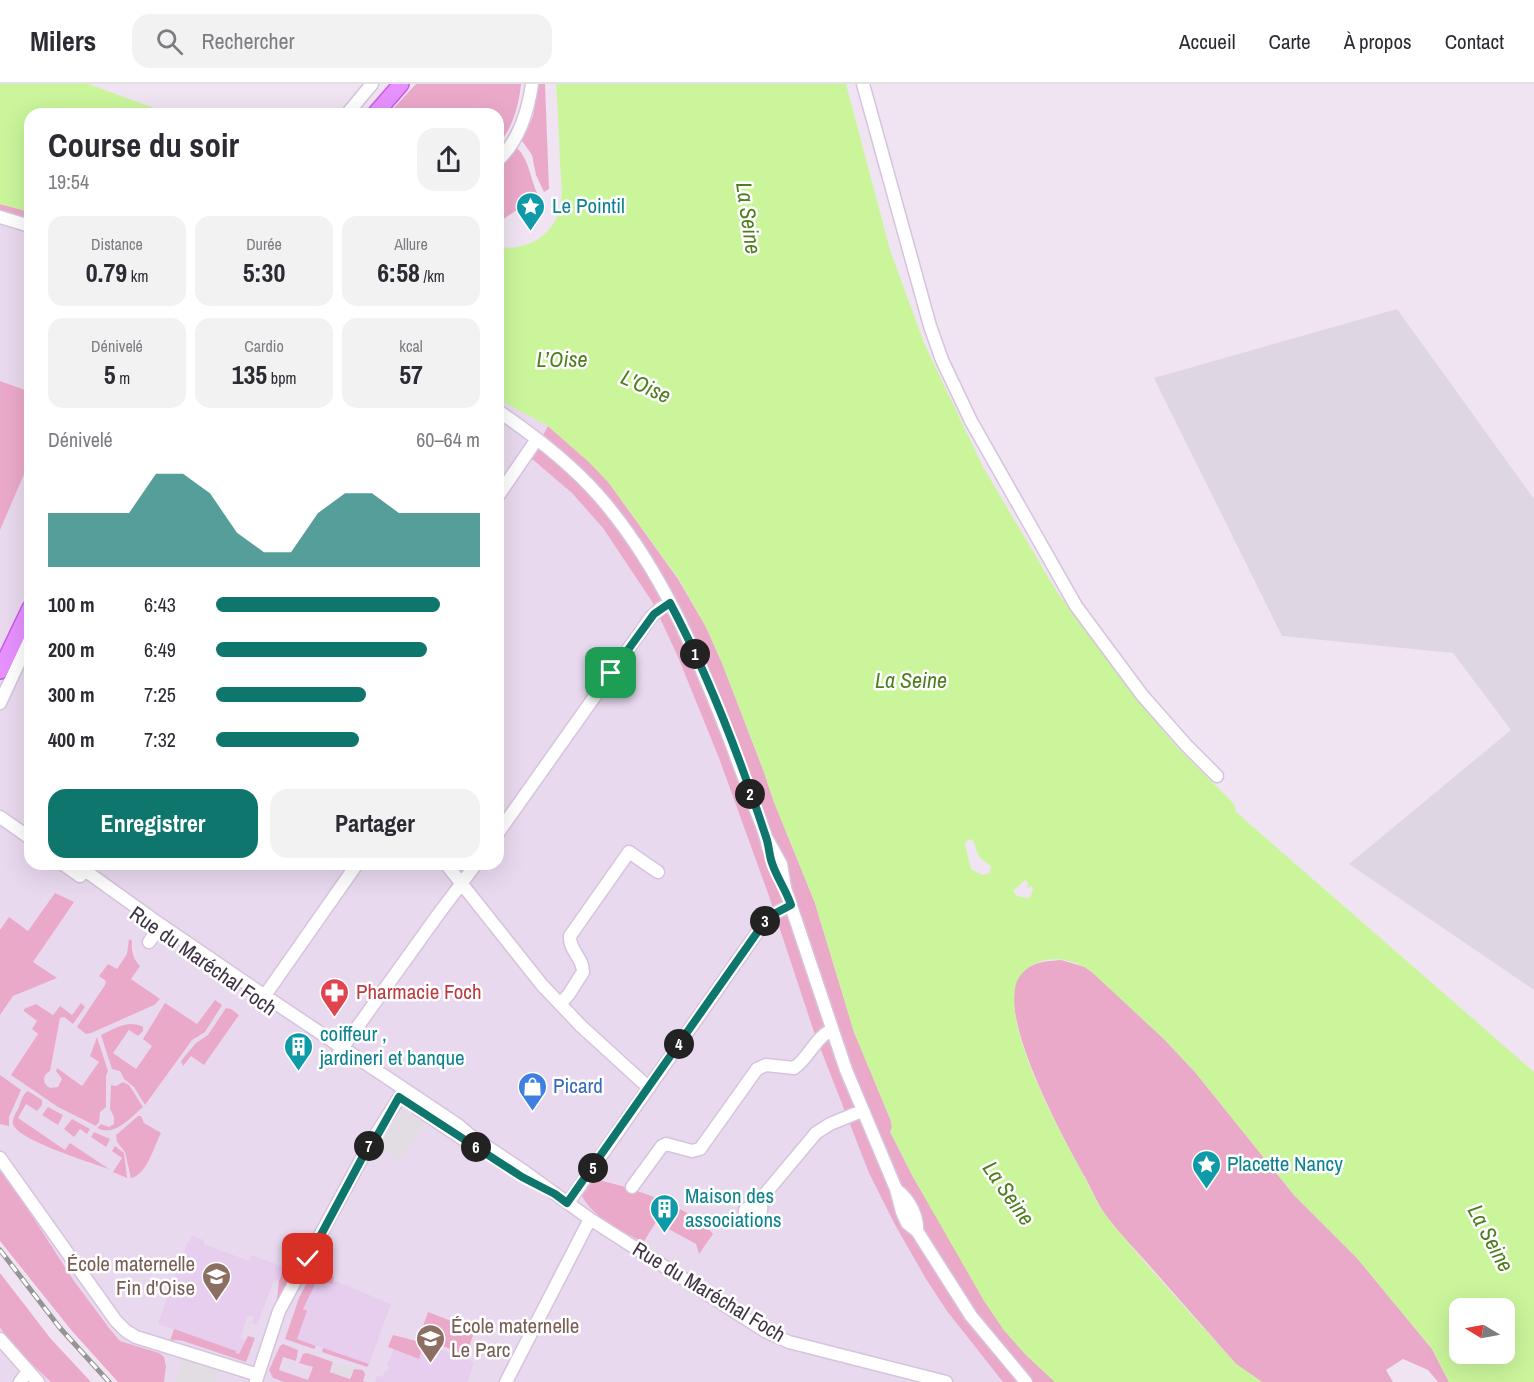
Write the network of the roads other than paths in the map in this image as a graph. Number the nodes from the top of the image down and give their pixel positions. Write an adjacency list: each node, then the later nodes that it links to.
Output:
1 (372, 84): 5 (street)
2 (402, 84): 6 (main road)
3 (532, 84): 7 (street)
4 (862, 84): 18 (street)
5 (352, 108)
6 (380, 108)
7 (504, 152)
8 (0, 217): 9 (street)
9 (24, 224)
10 (504, 415): 11 (street)
11 (537, 439): 12 (street); 13 (street)
12 (504, 487)
13 (670, 603): 22 (street); 31 (street)
14 (24, 620): 15 (main road)
15 (18, 633): 16 (main road); 17 (street)
16 (0, 671)
17 (0, 702)
18 (1217, 776)
19 (0, 808): 21 (street)
20 (0, 817): 23 (street)
21 (24, 825)
22 (504, 825)
23 (24, 834)
24 (72, 870): 32 (street, Rue du Maréchal Foch)
25 (84, 870): 32 (street, Rue du Maréchal Foch)
26 (353, 870): 34 (street)
27 (451, 870): 30 (street)
28 (472, 870): 30 (street)
29 (658, 872): 35 (street)
30 (462, 884): 35 (street); 37 (street)
31 (791, 905): 36 (street); 38 (street)
32 (159, 928): 33 (street); 34 (street, Rue du Maréchal Foch)
33 (149, 942)
34 (263, 999): 37 (street, Rue du Maréchal Foch)
35 (560, 1004): 38 (street)
36 (831, 1030): 40 (street); 42 (street)
37 (340, 1051): 39 (street, Rue du Maréchal Foch)
38 (649, 1088): 44 (street)
39 (401, 1093): 44 (street, Rue du Maréchal Foch); 48 (street)
40 (862, 1112): 43 (street); 53 (street)
41 (0, 1158): 48 (street)
42 (632, 1187)
43 (760, 1200)
44 (567, 1203): 45 (street, Rue du Maréchal Foch)
45 (590, 1219): 51 (street); 52 (street, Rue du Maréchal Foch)
46 (0, 1339): 47 (street)
47 (28, 1371): 49 (street); 50 (street)
48 (258, 1380)
49 (20, 1382)
50 (38, 1382)
51 (506, 1382)
52 (946, 1382)
53 (1026, 1382)

